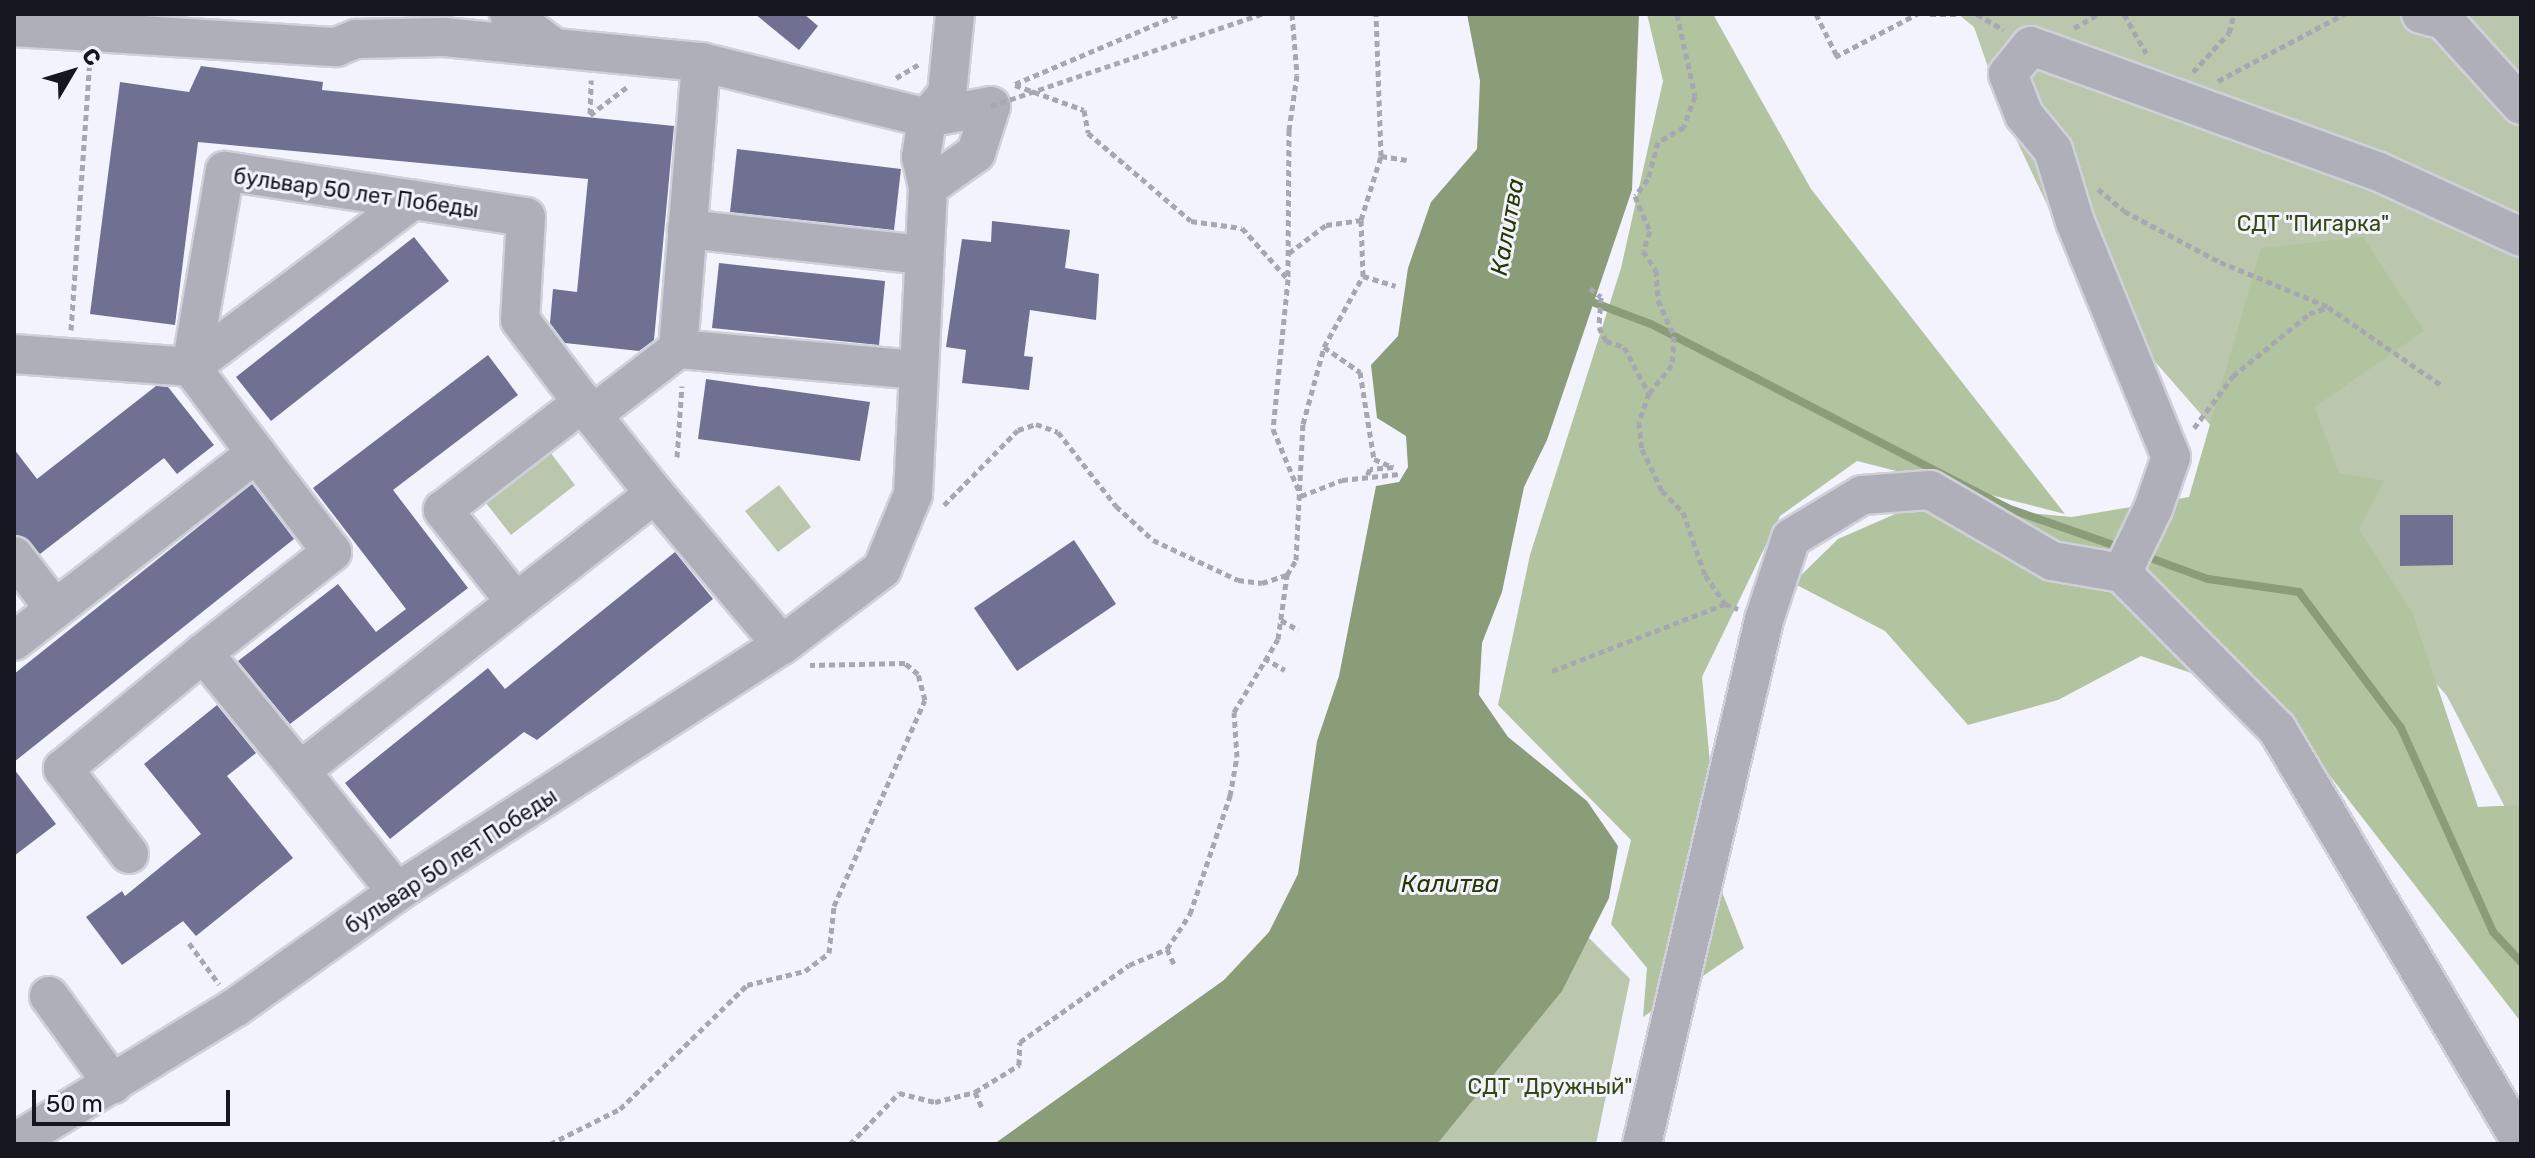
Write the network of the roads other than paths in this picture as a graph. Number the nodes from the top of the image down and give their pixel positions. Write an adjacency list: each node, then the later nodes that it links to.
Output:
1 (509, 14): 5 (street)
2 (2435, 16): 7 (street)
3 (14, 27): 5 (street)
4 (952, 30): 9 (street)
5 (552, 46): 6 (street)
6 (701, 62): 9 (street); 12 (street)
7 (2509, 65): 8 (street)
8 (2521, 105)
9 (927, 118): 10 (street); 10 (street)
10 (928, 187): 14 (street)
11 (413, 200): 17 (street); 17 (street, бульвар 50 лет Победы); 19 (street, бульвар 50 лет Победы)
12 (687, 229): 14 (street); 15 (street)
13 (2521, 237): 23 (street)
14 (923, 255): 18 (street)
15 (681, 349): 18 (street); 19 (street)
16 (14, 354): 17 (street)
17 (191, 367): 20 (street)
18 (917, 370): 27 (street, бульвар 50 лет Победы)
19 (588, 408): 21 (street); 24 (street)
20 (256, 453): 25 (street); 28 (street)
21 (655, 494): 24 (street); 27 (street)
22 (14, 556): 25 (street)
23 (2122, 573): 34 (street); 36 (street)
24 (514, 600): 29 (street)
25 (55, 609): 26 (street)
26 (14, 641)
27 (782, 645): 31 (street, бульвар 50 лет Победы)
28 (203, 653): 29 (street); 30 (street)
29 (300, 771): 31 (street)
30 (129, 854)
31 (397, 892): 33 (street, бульвар 50 лет Победы)
32 (49, 996): 33 (street)
33 (113, 1084): 35 (street, бульвар 50 лет Победы)
34 (2521, 1141)
35 (14, 1143)
36 (1642, 1144)

